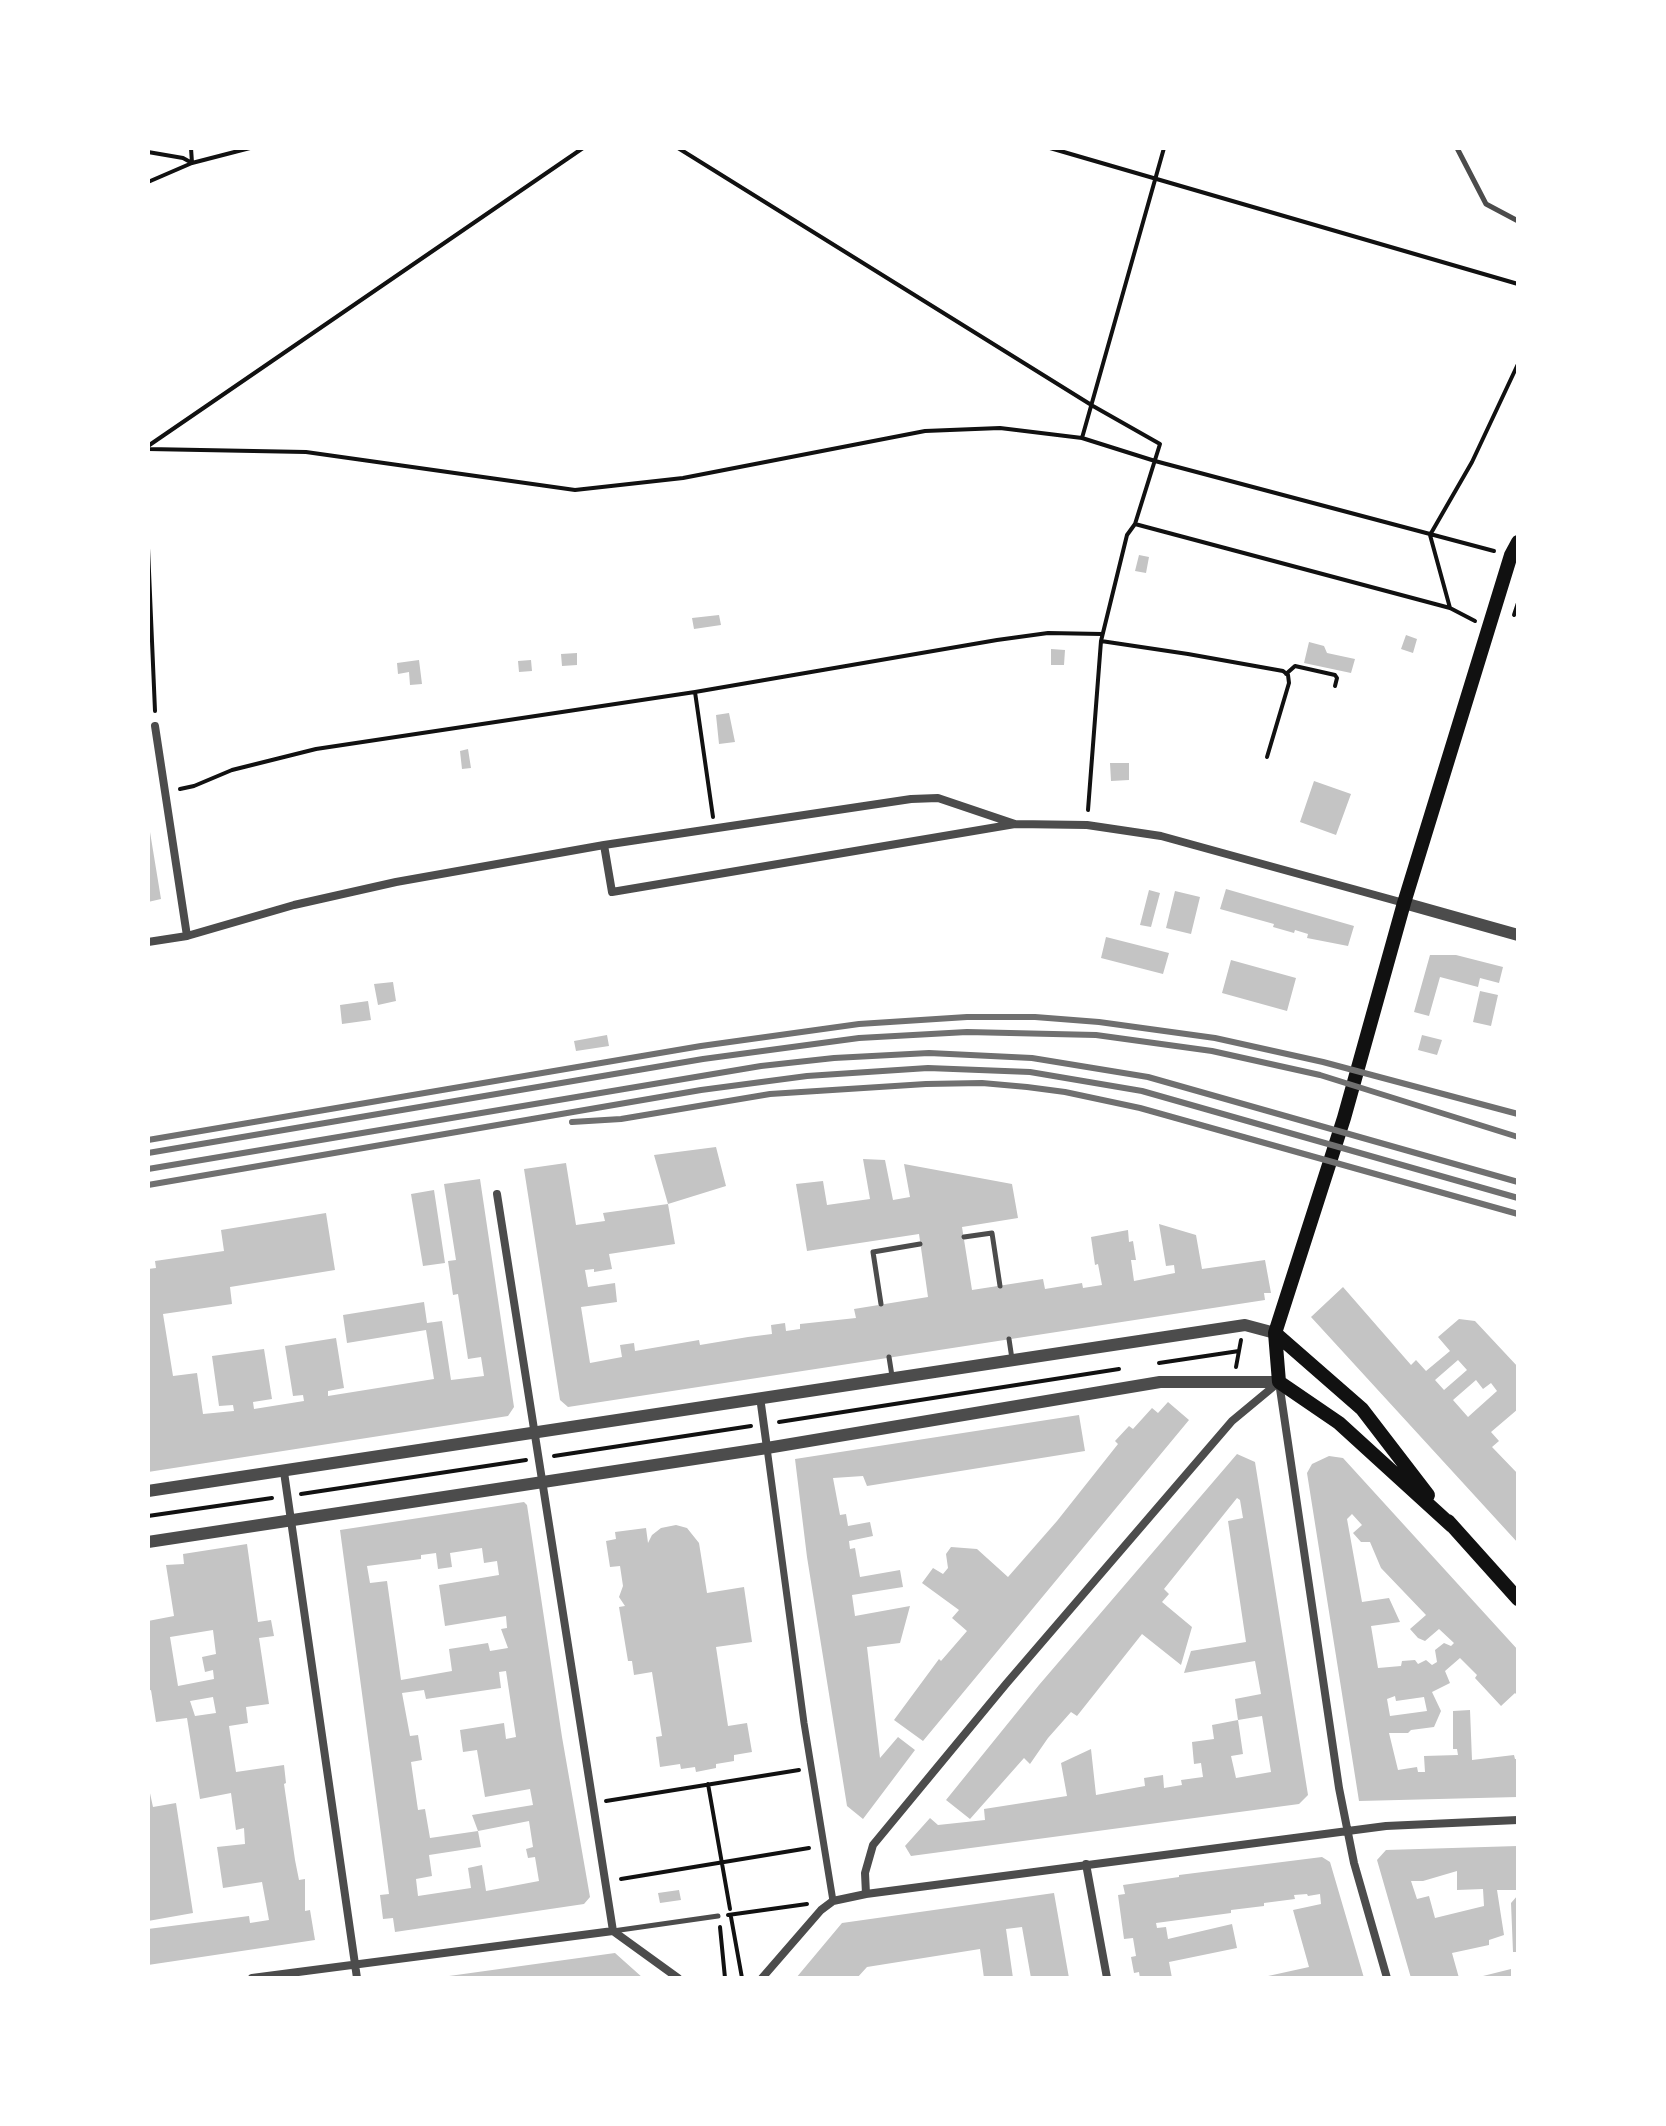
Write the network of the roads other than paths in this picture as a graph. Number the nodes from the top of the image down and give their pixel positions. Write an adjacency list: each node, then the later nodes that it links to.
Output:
1 (1457, 148): 2 (lane)
2 (1518, 221)
3 (1515, 548): 7 (main road)
4 (155, 726): 9 (street)
5 (1015, 824): 6 (street); 6 (street); 7 (street)
6 (604, 845): 9 (street)
7 (1404, 903): 8 (street); 16 (main road)
8 (1518, 935)
9 (187, 936): 10 (street)
10 (148, 942)
11 (497, 1194): 23 (street)
12 (964, 1237): 14 (lane)
13 (920, 1244): 15 (lane)
14 (1000, 1286)
15 (881, 1304)
16 (1275, 1333): 19 (street); 21 (main road); 29 (main road)
17 (1009, 1339): 19 (lane)
18 (889, 1357): 20 (lane)
19 (1012, 1360): 20 (street)
20 (892, 1378): 22 (street)
21 (1279, 1382): 24 (street); 29 (main road); 33 (street); 35 (street)
22 (760, 1397): 23 (street); 24 (street)
23 (535, 1432): 25 (street); 26 (street)
24 (767, 1448): 26 (street); 36 (street)
25 (284, 1472): 27 (street); 28 (street)
26 (542, 1483): 28 (street); 38 (street)
27 (148, 1491)
28 (292, 1521): 30 (street); 39 (street)
29 (1452, 1526): 31 (main road)
30 (148, 1542)
31 (1518, 1599)
32 (1518, 1820): 33 (street)
33 (1349, 1830): 34 (street); 45 (street)
34 (1086, 1864): 35 (street); 44 (street)
35 (866, 1894): 36 (street)
36 (833, 1901): 43 (street)
37 (718, 1916): 38 (lane)
38 (613, 1931): 39 (street); 42 (street)
39 (355, 1965): 40 (street); 41 (street)
40 (252, 1978)
41 (357, 1978)
42 (678, 1978)
43 (762, 1978)
44 (1107, 1978)
45 (1387, 1978)

